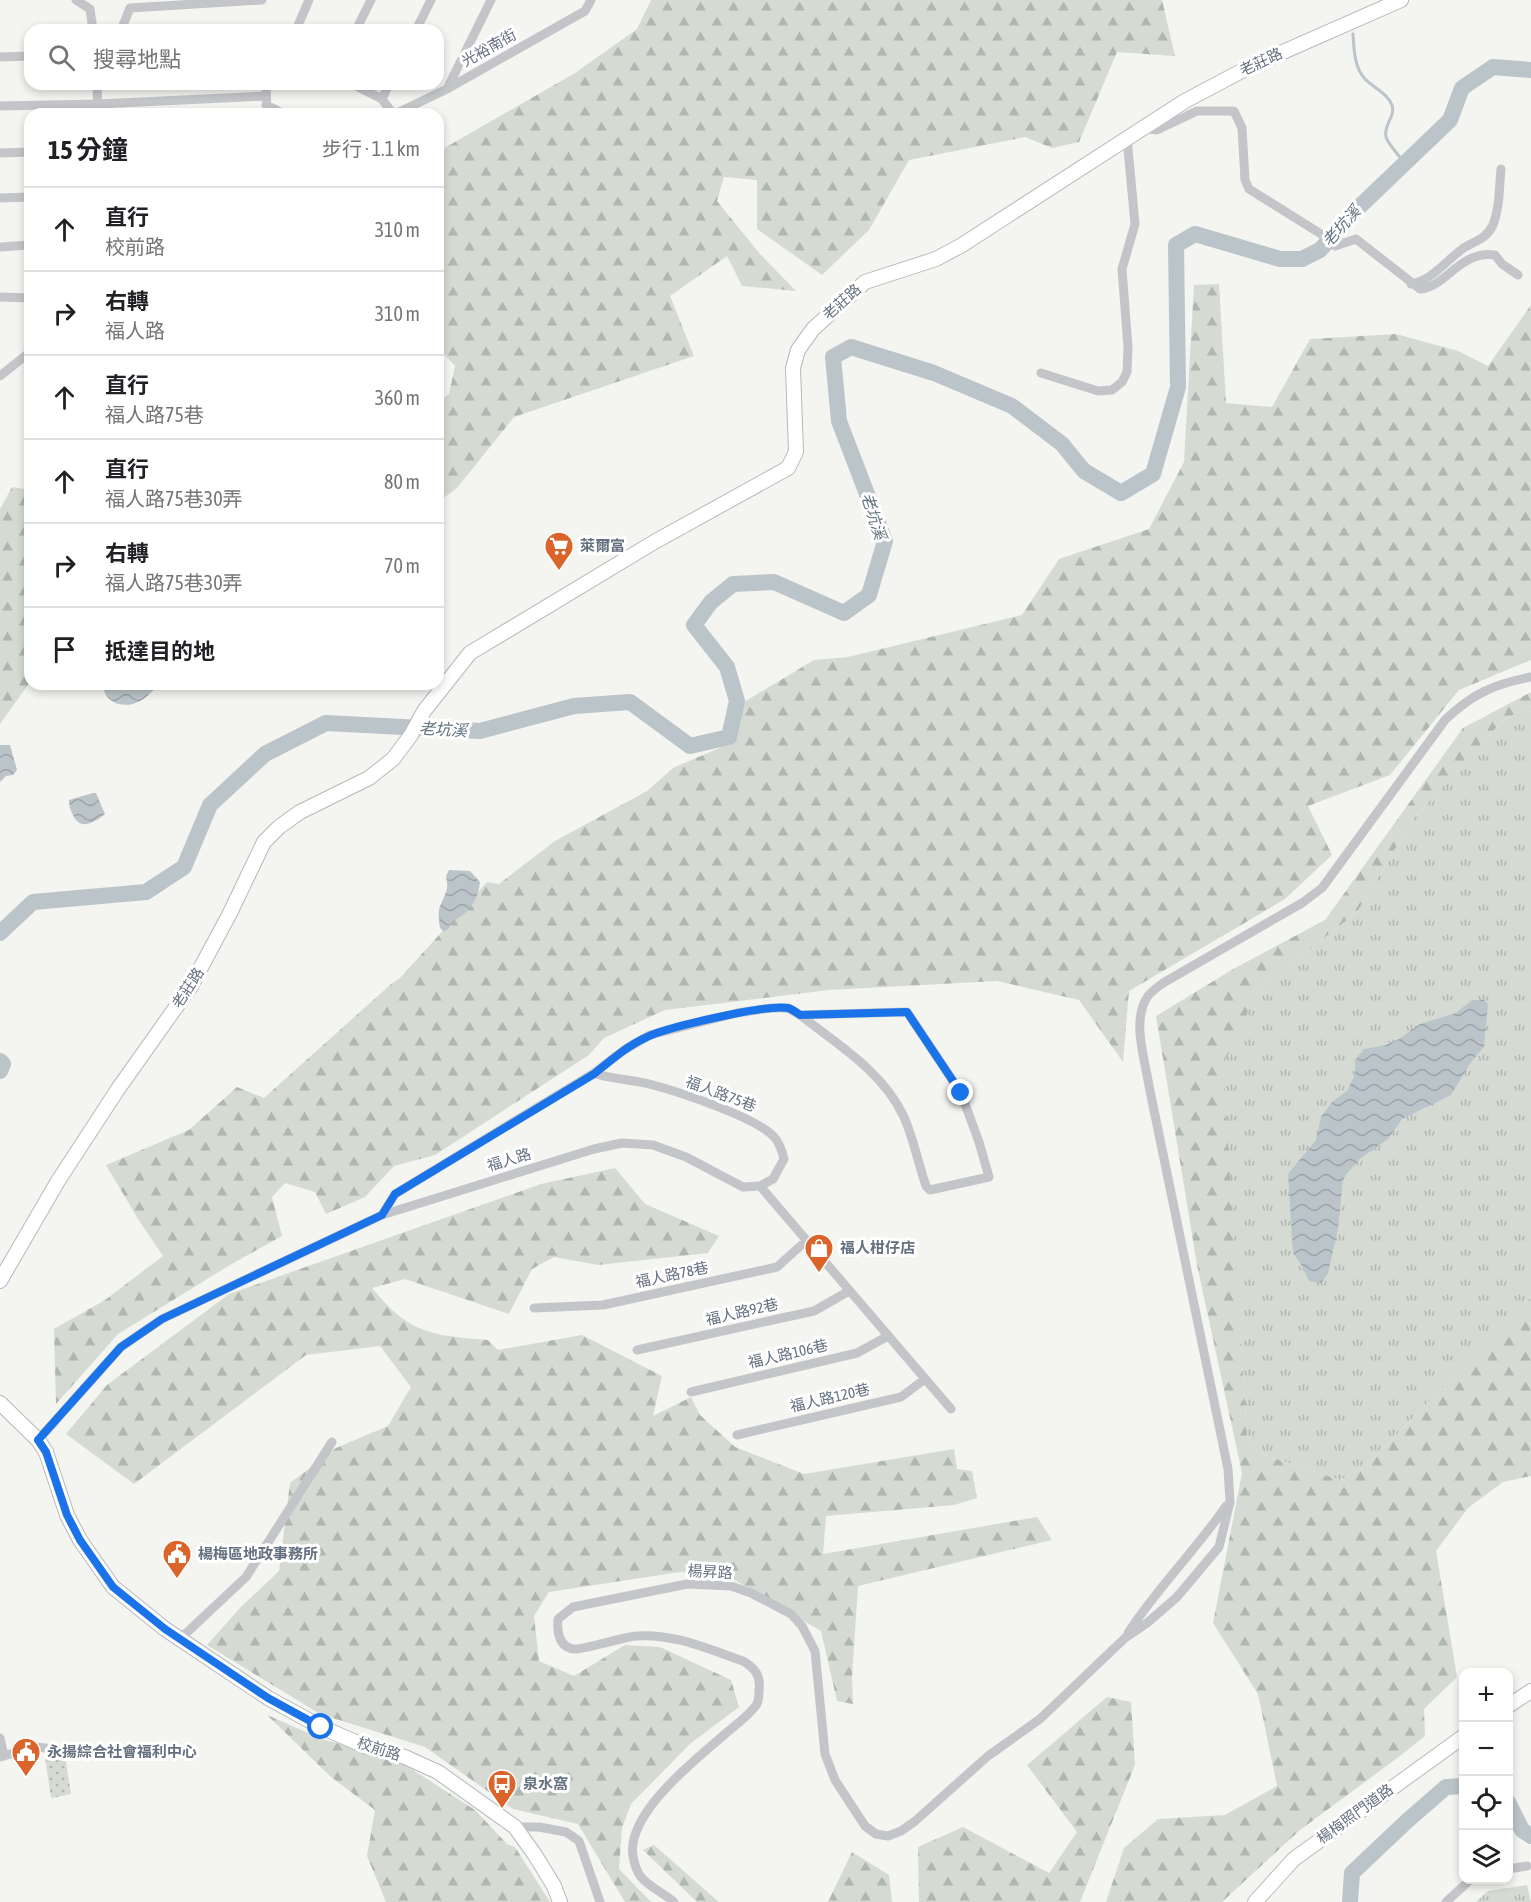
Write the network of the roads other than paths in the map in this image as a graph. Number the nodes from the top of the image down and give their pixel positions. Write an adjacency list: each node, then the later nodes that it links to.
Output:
1 (76, 0): 9 (street)
2 (262, 0): 10 (street)
3 (309, 0): 11 (street)
4 (371, 0): 12 (street)
5 (431, 0): 13 (street)
6 (491, 0): 16 (street)
7 (591, 0): 16 (street, 光裕南街)
8 (1401, 0): 28 (street, 老莊路)
9 (92, 24)
10 (123, 24)
11 (299, 24)
12 (359, 24)
13 (419, 24)
14 (24, 56): 15 (street)
15 (0, 57)
16 (447, 89): 27 (street, 光裕南街)
17 (97, 90): 24 (street)
18 (364, 90): 20 (street)
19 (386, 90): 20 (street)
20 (382, 99): 26 (street)
21 (266, 105): 25 (street)
22 (0, 106): 23 (street)
23 (65, 108)
24 (98, 108)
25 (140, 108)
26 (389, 108)
27 (407, 108)
28 (1143, 128): 29 (street, 老莊路); 38 (street)
29 (1127, 138): 42 (street); 45 (street, 老莊路)
30 (24, 152): 31 (street)
31 (0, 153)
32 (1501, 169): 38 (street)
33 (24, 197): 34 (street)
34 (0, 198)
35 (24, 245): 36 (street)
36 (0, 247)
37 (1518, 275): 38 (street)
38 (1411, 284)
39 (0, 297): 40 (street)
40 (24, 298)
41 (24, 357): 43 (street)
42 (1041, 373)
43 (0, 376)
44 (1531, 677): 64 (street)
45 (444, 686)
46 (441, 690): 52 (street, 老莊路)
47 (800, 1015): 47 (street); 48 (street)
48 (594, 1074): 49 (street, 福人路75巷); 50 (street)
49 (760, 1186): 50 (street, 福人路); 51 (street)
50 (382, 1215): 62 (street, 福人路)
51 (806, 1241): 53 (street); 54 (street, 福人路78巷)
52 (0, 1281)
53 (849, 1290): 55 (street); 56 (street, 福人路92巷)
54 (534, 1308)
55 (888, 1336): 57 (street); 58 (street, 福人路106巷)
56 (637, 1350)
57 (925, 1379): 60 (street); 61 (street, 福人路120巷)
58 (691, 1392)
59 (0, 1403): 62 (street, 校前路)
60 (951, 1409)
61 (737, 1436)
62 (38, 1440): 66 (street, 校前路)
63 (332, 1442): 66 (street)
64 (1230, 1502): 65 (street); 65 (street)
65 (1125, 1638): 79 (street, 楊昇路)
66 (180, 1639): 73 (street, 校前路)
67 (1531, 1691): 68 (street)
68 (1513, 1703)
69 (0, 1738): 72 (street)
70 (1459, 1740): 80 (street, 楊梅照門道路)
71 (46, 1748): 72 (street)
72 (2, 1756)
73 (515, 1827): 77 (street, 校前路); 78 (street)
74 (1527, 1866): 75 (street)
75 (1513, 1868)
76 (1466, 1884): 81 (street)
77 (560, 1902)
78 (600, 1902)
79 (674, 1902)
80 (1255, 1902)
81 (1446, 1902)

